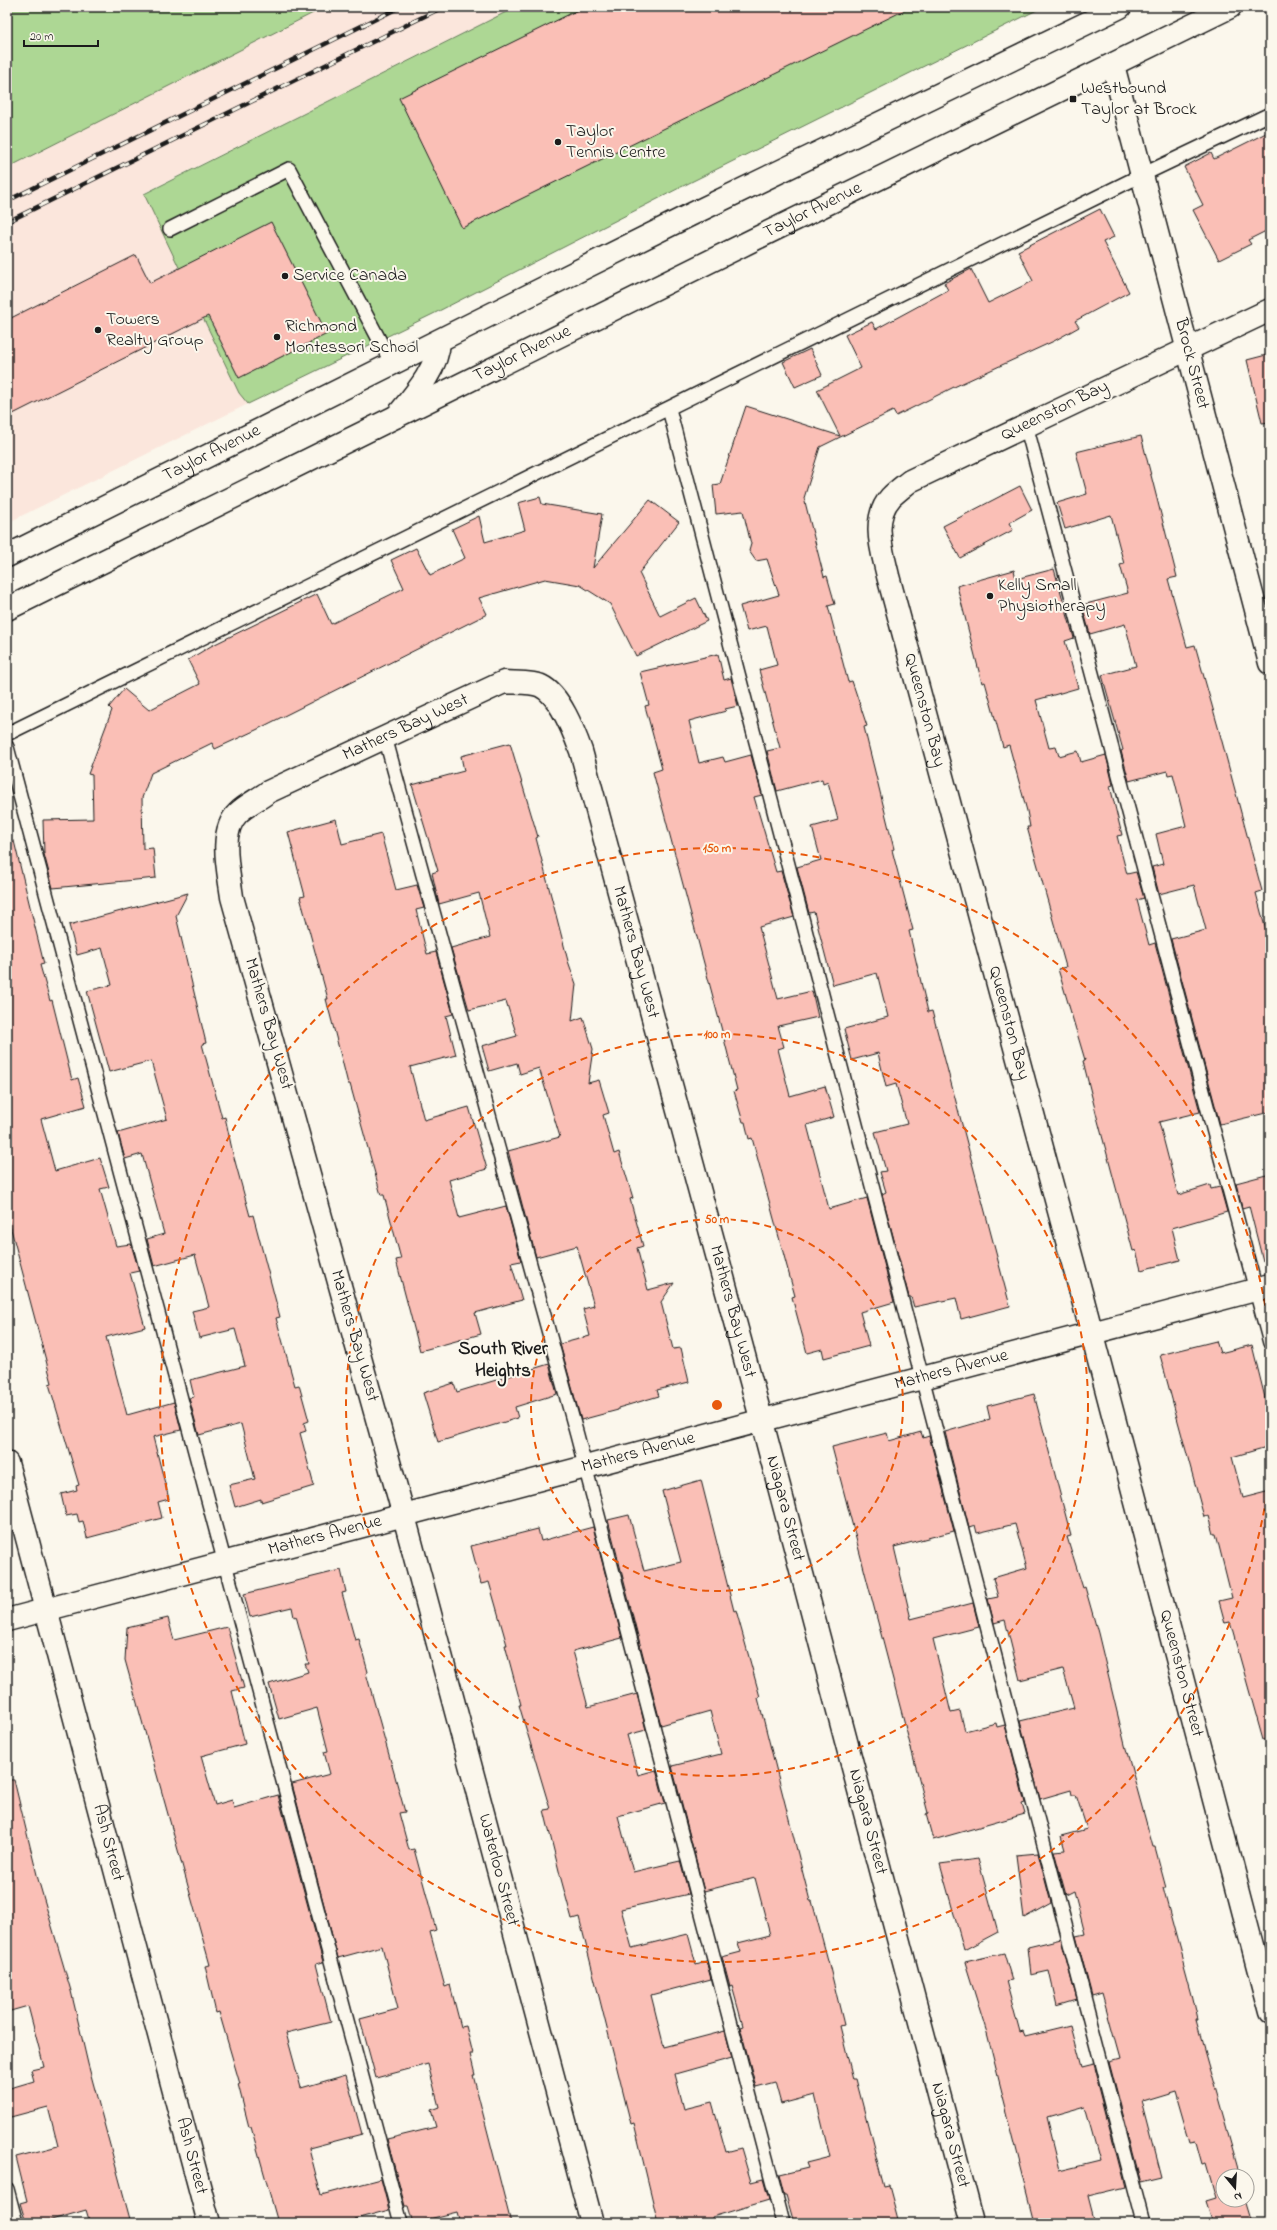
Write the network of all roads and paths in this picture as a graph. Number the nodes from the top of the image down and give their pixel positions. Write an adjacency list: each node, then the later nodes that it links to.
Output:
1 (1120, 7): 8 (street, Taylor Avenue)
2 (1230, 7): 3 (street, Taylor Avenue)
3 (1113, 65): 5 (street, Brock Street); 12 (street, Taylor Avenue)
4 (1270, 114): 5 (lane)
5 (1142, 175): 9 (street, Brock Street); 11 (lane)
6 (170, 229): 10 (lane)
7 (1270, 310): 9 (street, Queenston Bay)
8 (439, 341): 10 (street, Taylor Avenue); 12 (street, Taylor Avenue)
9 (1187, 349): 13 (street, Queenston Bay); 16 (street, Brock Street)
10 (392, 364): 14 (street, Taylor Avenue)
11 (669, 409): 17 (lane); 23 (lane)
12 (397, 416): 15 (street, Taylor Avenue)
13 (1026, 425): 20 (lane); 21 (street, Queenston Bay)
14 (7, 556)
15 (7, 609)
16 (1270, 663)
17 (7, 734)
18 (385, 736): 24 (street, Mathers Bay West); 26 (lane); 27 (street, Mathers Bay West)
19 (7, 747): 28 (lane)
20 (1263, 1288): 21 (street, Mathers Avenue); 22 (lane)
21 (1092, 1334): 23 (street, Mathers Avenue); 31 (street, Queenston Street)
22 (1270, 1343)
23 (921, 1379): 24 (street, Mathers Avenue); 39 (lane)
24 (762, 1422): 26 (street, Mathers Avenue); 38 (street, Niagara Street)
25 (7, 1463): 29 (street, Ash Street)
26 (586, 1468): 27 (street, Mathers Avenue); 37 (lane)
27 (404, 1516): 28 (street, Mathers Avenue); 36 (street, Waterloo Street)
28 (226, 1562): 29 (street, Mathers Avenue); 35 (lane)
29 (46, 1610): 30 (street, Mathers Avenue); 34 (street, Ash Street)
30 (7, 1620)
31 (1270, 2013)
32 (7, 2189): 33 (lane)
33 (16, 2223)
34 (209, 2223)
35 (401, 2223)
36 (592, 2223)
37 (783, 2223)
38 (973, 2223)
39 (1143, 2223)

